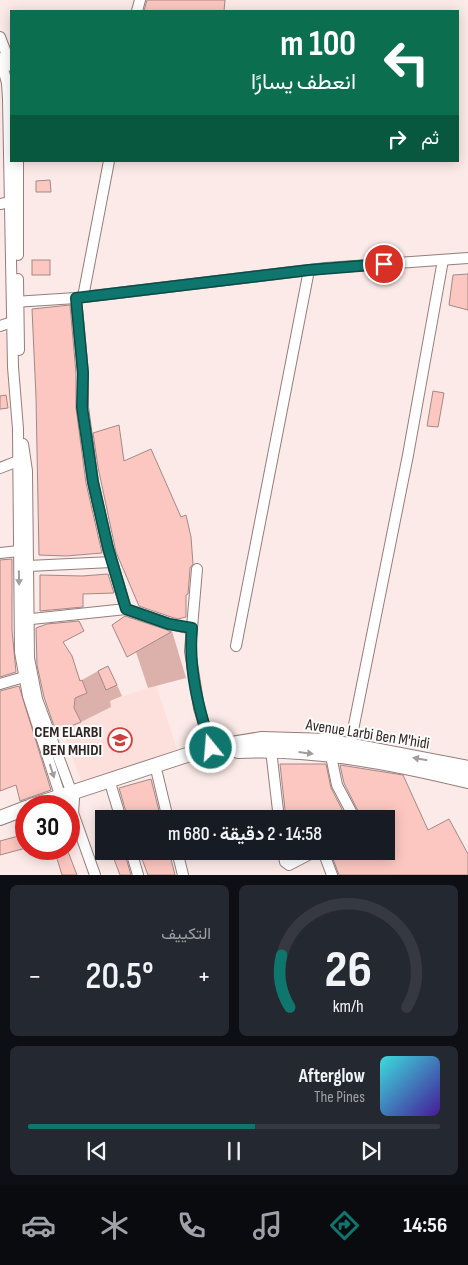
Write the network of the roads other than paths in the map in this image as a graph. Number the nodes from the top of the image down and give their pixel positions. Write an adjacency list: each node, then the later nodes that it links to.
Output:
1 (0, 37): 3 (street)
2 (0, 58): 6 (street)
3 (10, 63)
4 (18, 162): 11 (street)
5 (109, 162): 10 (street)
6 (5, 203): 11 (street)
7 (468, 258): 8 (street)
8 (443, 260): 9 (street); 27 (street)
9 (309, 270): 10 (street); 24 (street)
10 (79, 298): 11 (street); 18 (street)
11 (16, 302): 12 (street); 19 (street)
12 (12, 322): 13 (street); 14 (street)
13 (0, 326)
14 (18, 461): 15 (street); 16 (street)
15 (0, 468)
16 (19, 552): 17 (street); 22 (street, one-way to 22)
17 (0, 553)
18 (112, 562): 19 (street); 21 (street)
19 (28, 566): 22 (street)
20 (196, 569): 23 (street)
21 (126, 609): 22 (street); 23 (street)
22 (24, 620): 25 (street); 36 (street)
23 (192, 628): 28 (street)
24 (236, 646)
25 (24, 677): 26 (street); 35 (street, one-way to 35)
26 (0, 684)
27 (350, 745): 28 (main road, Avenue Larbi Ben M'hidi); 31 (main road, Avenue Larbi Ben M'hidi, one-way to 27)
28 (211, 748): 37 (main road, Avenue Larbi Ben M'hidi)
29 (271, 750): 30 (main road, one-way to 30); 32 (main road); 41 (street)
30 (331, 756): 33 (main road); 42 (street)
31 (468, 768)
32 (157, 773): 34 (main road); 40 (street)
33 (468, 780)
34 (111, 786): 38 (main road); 39 (street)
35 (64, 795)
36 (65, 795)
37 (80, 798)
38 (80, 798)
39 (118, 810)
40 (166, 810)
41 (278, 810)
42 (350, 810)
43 (15, 812): 44 (main road)
44 (0, 818)
45 (15, 822): 46 (main road)
46 (0, 828)
47 (80, 836): 53 (street)
48 (134, 860): 54 (street)
49 (179, 860): 55 (street)
50 (285, 860): 51 (street)
51 (299, 860)
52 (326, 860): 56 (street)
53 (95, 875)
54 (138, 875)
55 (183, 875)
56 (332, 875)

